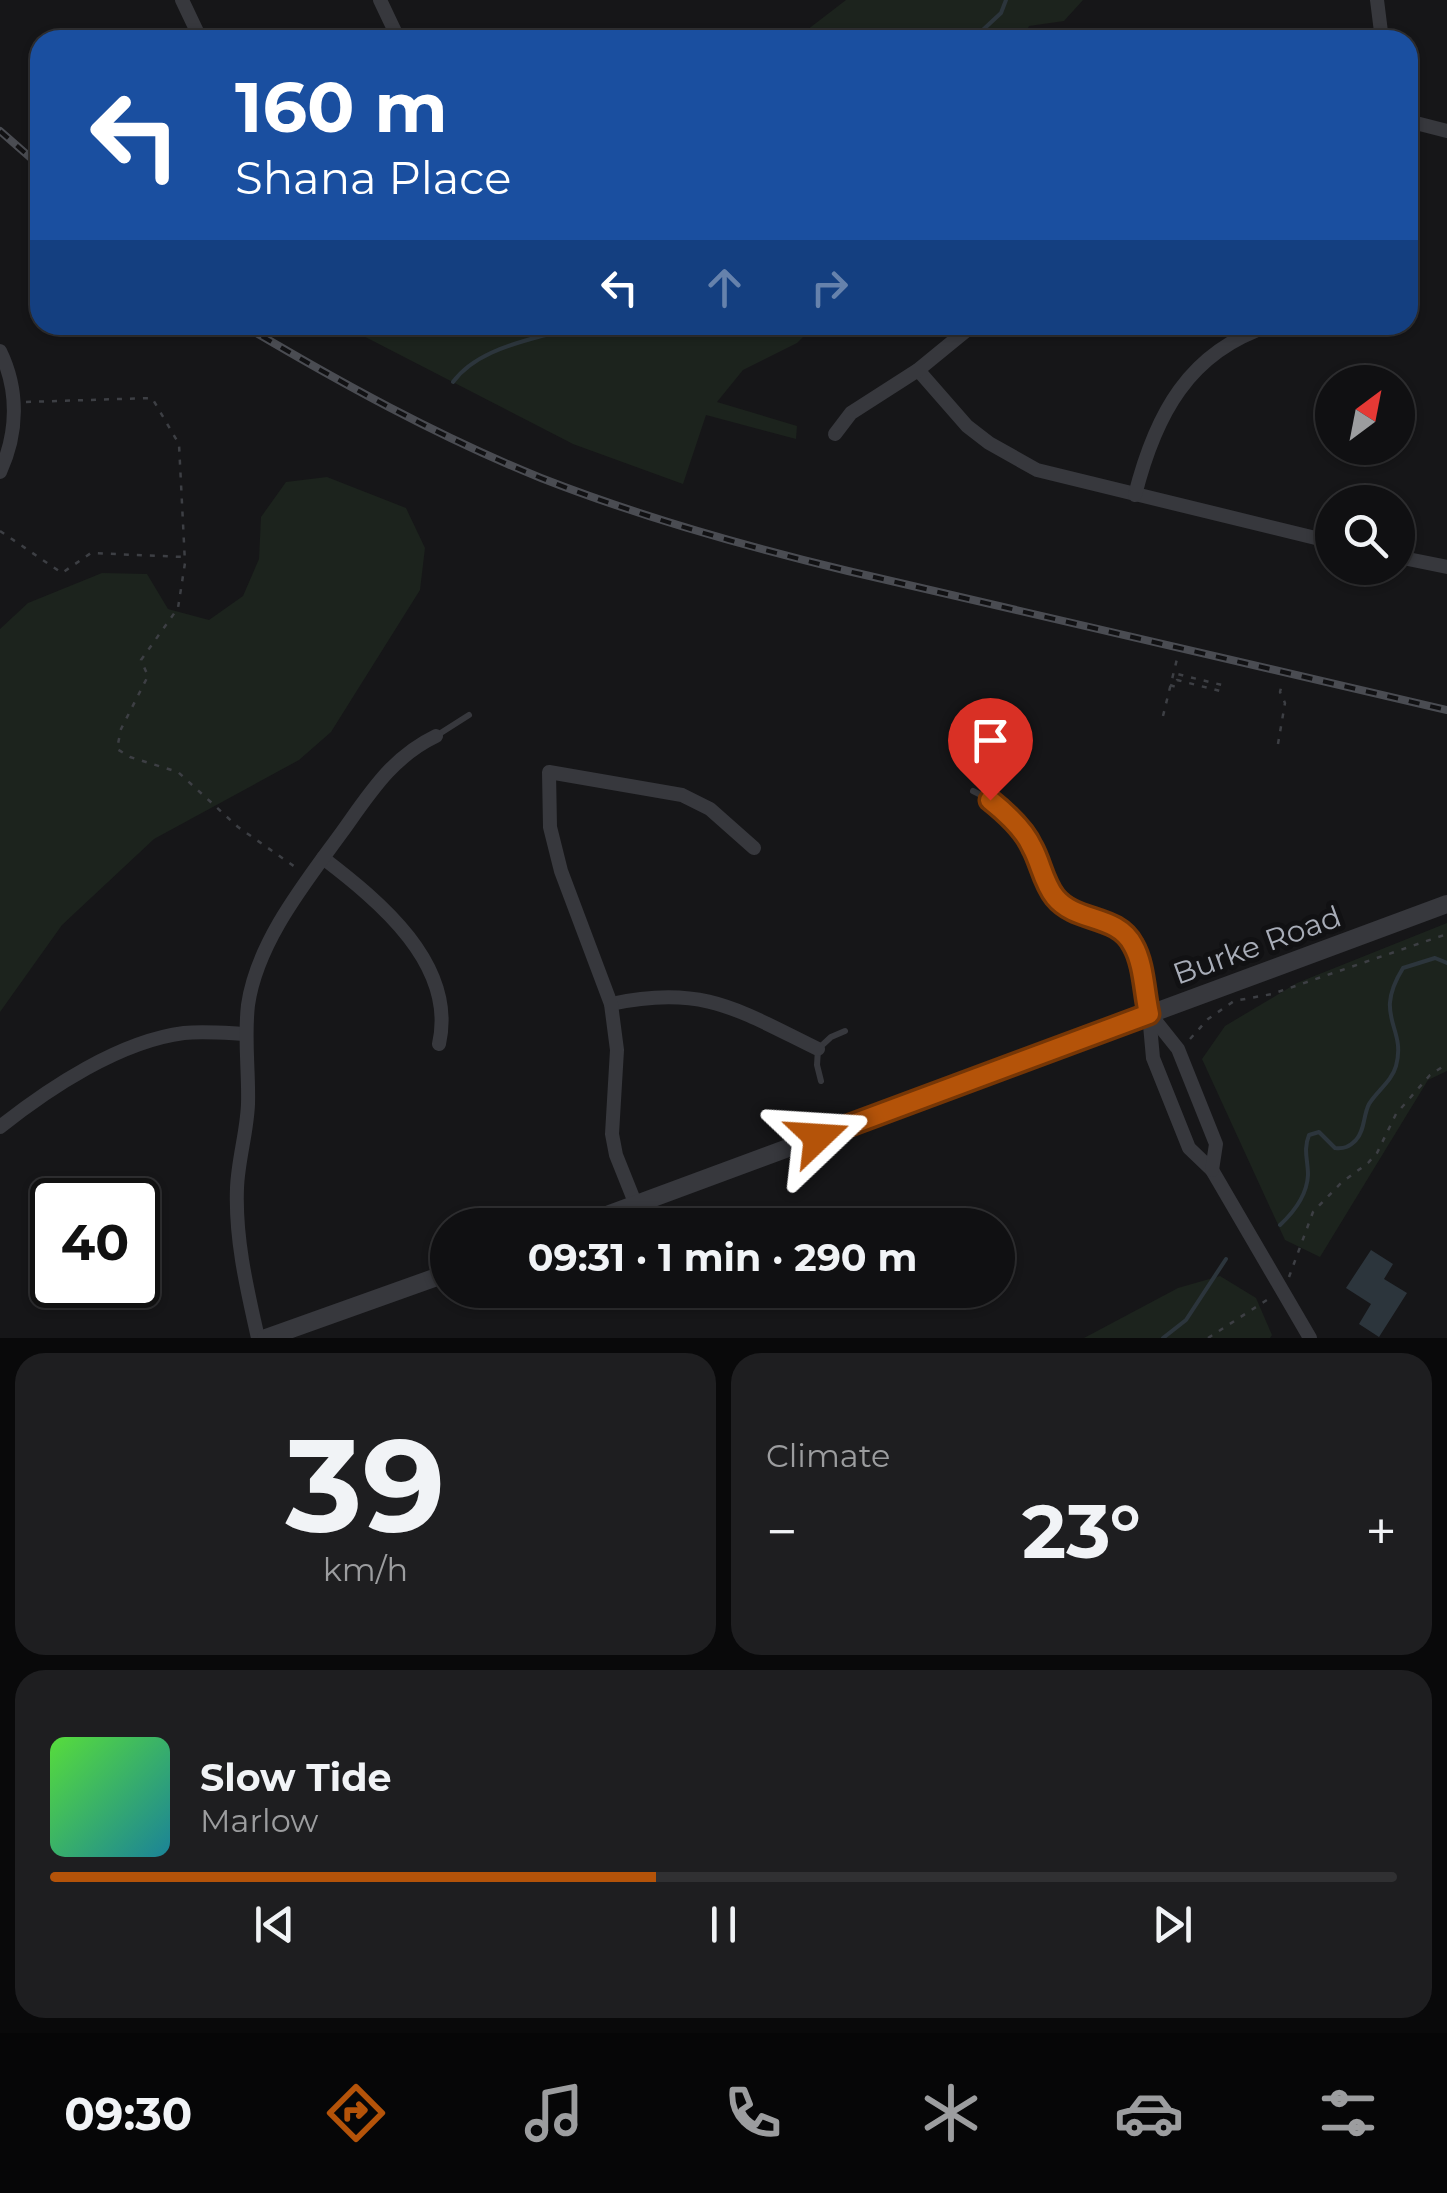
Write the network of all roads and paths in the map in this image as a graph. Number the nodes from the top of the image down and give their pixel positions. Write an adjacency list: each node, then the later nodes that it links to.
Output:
1 (182, 0): 4 (street)
2 (380, 0): 5 (street)
3 (1377, 0): 6 (street)
4 (196, 30)
5 (395, 30)
6 (1381, 30)
7 (1418, 124): 8 (street)
8 (1447, 131)
9 (961, 335): 12 (street)
10 (1251, 335): 16 (street)
11 (0, 351): 13 (street)
12 (918, 370): 14 (street); 16 (street)
13 (14, 402): 15 (street); 19 (path)
14 (836, 434)
15 (0, 472)
16 (1135, 495): 18 (street)
17 (0, 531): 19 (path)
18 (1315, 538)
19 (185, 557): 34 (path)
20 (1415, 560): 21 (street)
21 (1447, 567)
22 (1176, 659): 23 (path)
23 (1173, 673): 25 (path); 25 (path)
24 (1282, 684): 29 (path)
25 (1170, 685): 27 (path)
26 (469, 716): 28 (lane)
27 (1163, 716)
28 (436, 736): 33 (street)
29 (1278, 744)
30 (973, 791): 31 (lane)
31 (1010, 819): 38 (street)
32 (754, 848): 37 (street)
33 (323, 858): 34 (street); 41 (street)
34 (310, 878): 40 (street)
35 (1447, 904): 38 (street, Burke Road)
36 (1447, 934): 42 (path)
37 (611, 1004): 43 (street); 48 (street)
38 (1149, 1014): 42 (street); 47 (street); 48 (street, Burke Road)
39 (845, 1031): 43 (lane)
40 (245, 1034): 46 (street); 53 (street)
41 (440, 1044)
42 (1176, 1046): 47 (street)
43 (818, 1049): 45 (lane)
44 (1447, 1064): 50 (path)
45 (821, 1081)
46 (0, 1127)
47 (1212, 1170): 55 (street)
48 (636, 1205): 49 (street, Burke Road)
49 (628, 1208)
50 (1293, 1272)
51 (430, 1279): 53 (street)
52 (1268, 1301): 54 (path)
53 (262, 1338)
54 (1208, 1338)
55 (1310, 1338)

